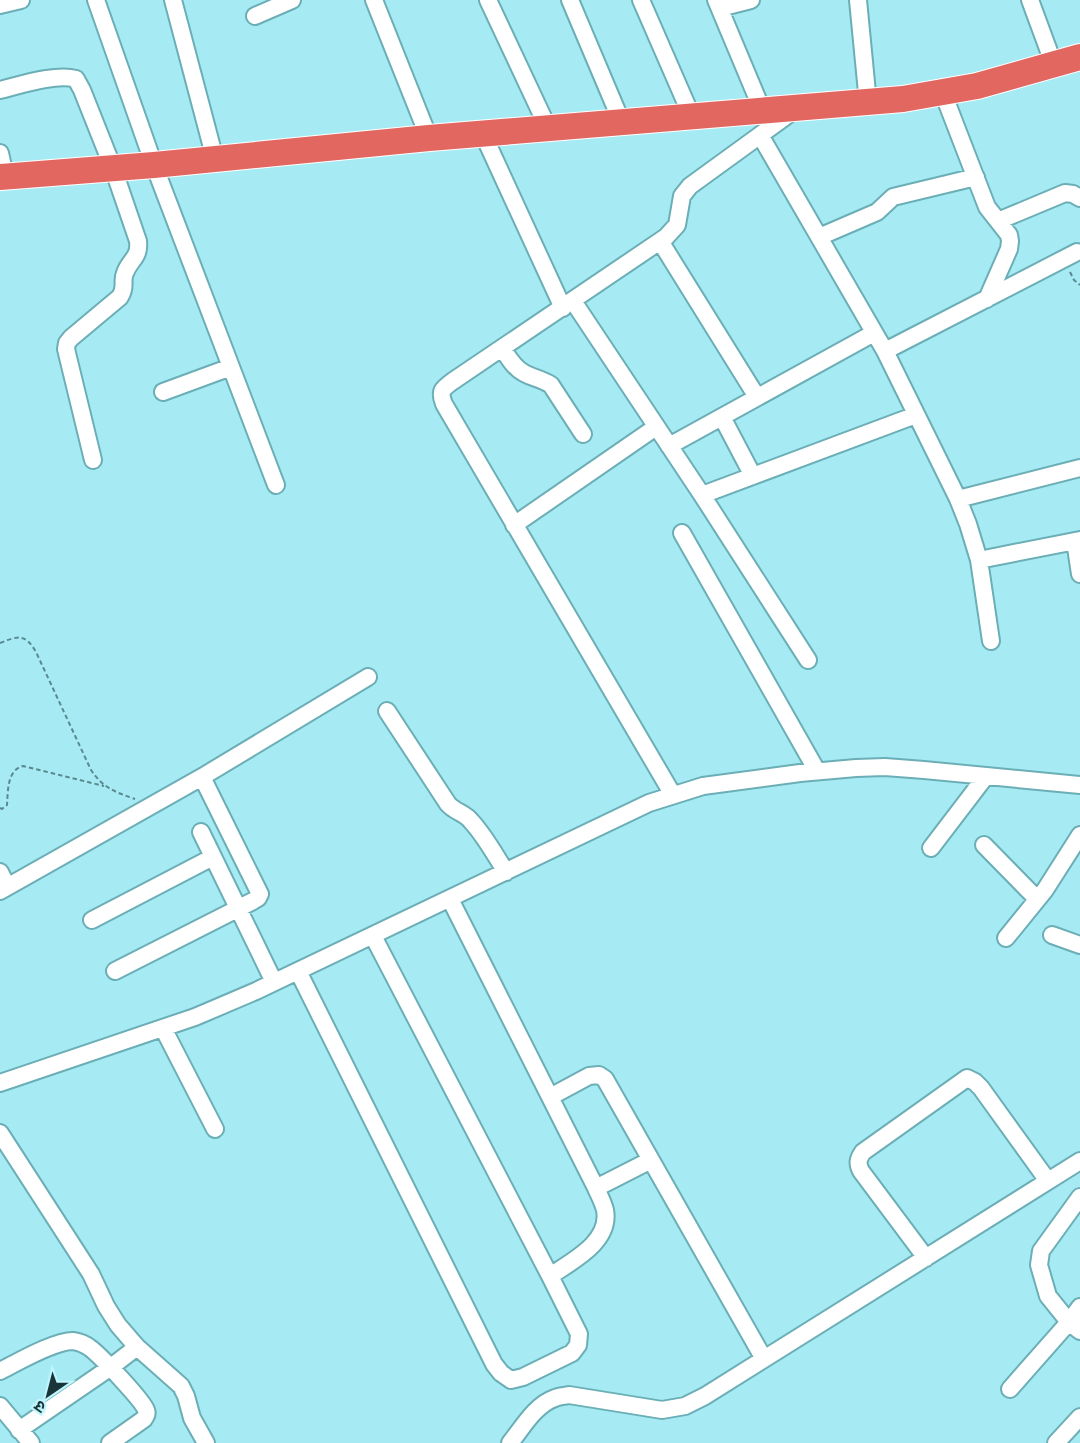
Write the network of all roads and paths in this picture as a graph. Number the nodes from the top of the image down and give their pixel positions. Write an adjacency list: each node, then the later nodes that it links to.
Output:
1 (21, 0): 13 (street)
2 (96, 0): 26 (street)
3 (173, 0): 25 (street)
4 (292, 0): 14 (street)
5 (374, 0): 24 (street)
6 (488, 0): 22 (street)
7 (570, 0): 20 (street)
8 (641, 0): 19 (street)
9 (752, 0): 12 (street)
10 (858, 0): 18 (street)
11 (1030, 0): 15 (street)
12 (718, 4): 21 (street)
13 (0, 5)
14 (255, 16)
15 (1072, 64): 17 (highway)
16 (0, 90): 27 (street)
17 (943, 93): 18 (highway); 29 (street)
18 (868, 103): 21 (highway)
19 (692, 117): 20 (highway); 21 (highway)
20 (622, 123): 22 (highway)
21 (762, 123): 32 (street); 33 (street)
22 (549, 128): 23 (highway)
23 (483, 134): 24 (highway); 36 (street)
24 (429, 138): 25 (highway)
25 (215, 159): 26 (highway)
26 (154, 165): 27 (highway); 40 (street)
27 (113, 168): 28 (highway); 48 (street)
28 (2, 169)
29 (976, 177): 31 (street); 32 (street)
30 (1080, 198): 31 (street)
31 (998, 221): 35 (street)
32 (819, 237): 37 (street)
33 (660, 241): 36 (street); 42 (street)
34 (1077, 252): 35 (street)
35 (987, 299): 39 (street)
36 (568, 304): 38 (street); 45 (street)
37 (874, 333): 39 (street); 42 (street)
38 (502, 348): 46 (street); 54 (street)
39 (885, 351): 43 (street)
40 (231, 367): 41 (street); 51 (street)
41 (163, 392)
42 (757, 397): 44 (street)
43 (916, 415): 50 (street); 53 (street)
44 (722, 417): 47 (street); 50 (street)
45 (656, 427): 47 (street); 54 (street)
46 (583, 434)
47 (669, 446): 52 (street)
48 (93, 460)
49 (1080, 468): 53 (street)
50 (753, 476): 52 (street)
51 (276, 485)
52 (702, 495): 61 (street)
53 (958, 499): 57 (street)
54 (514, 525): 69 (street)
55 (682, 533): 64 (street)
56 (1077, 540): 57 (street); 58 (street)
57 (979, 560): 59 (street)
58 (1080, 574)
59 (992, 641)
60 (0, 643): 68 (path)
61 (808, 660)
62 (368, 677): 66 (street)
63 (387, 711): 77 (street)
64 (817, 771): 65 (street); 69 (street)
65 (986, 776): 67 (street); 75 (street)
66 (202, 777): 70 (street); 81 (street)
67 (1080, 785)
68 (105, 786): 70 (path); 71 (path)
69 (673, 795): 77 (street)
70 (152, 805): 78 (street)
71 (0, 808)
72 (201, 832): 76 (street)
73 (1080, 835): 80 (street)
74 (984, 845): 80 (street)
75 (931, 848)
76 (213, 857): 81 (street); 82 (street)
77 (506, 872): 79 (street)
78 (2, 883)
79 (450, 899): 84 (street); 92 (street)
80 (1037, 899): 85 (street)
81 (239, 909): 87 (street); 89 (street)
82 (92, 920)
83 (1052, 935): 86 (street)
84 (373, 936): 88 (street); 101 (street)
85 (1006, 938)
86 (1080, 945)
87 (114, 971)
88 (298, 971): 89 (street); 101 (street)
89 (274, 982): 90 (street)
90 (163, 1028): 91 (street); 93 (street)
91 (0, 1083)
92 (550, 1097): 95 (street); 98 (street)
93 (215, 1129)
94 (0, 1133): 104 (street)
95 (651, 1160): 98 (street); 105 (street)
96 (1080, 1161): 97 (street)
97 (1048, 1181): 100 (street); 100 (street)
98 (596, 1188): 101 (street)
99 (1080, 1197): 103 (street)
100 (926, 1257): 105 (street)
101 (550, 1276)
102 (1080, 1307): 103 (street)
103 (1075, 1326): 108 (street)
104 (137, 1347): 106 (street); 114 (street)
105 (764, 1359): 115 (street)
106 (111, 1368): 107 (street); 111 (street); 113 (street)
107 (0, 1371)
108 (1010, 1389)
109 (0, 1406): 111 (street)
110 (1080, 1416): 116 (street)
111 (10, 1425): 112 (street)
112 (31, 1443)
113 (110, 1443)
114 (206, 1443)
115 (510, 1443)
116 (1056, 1443)

